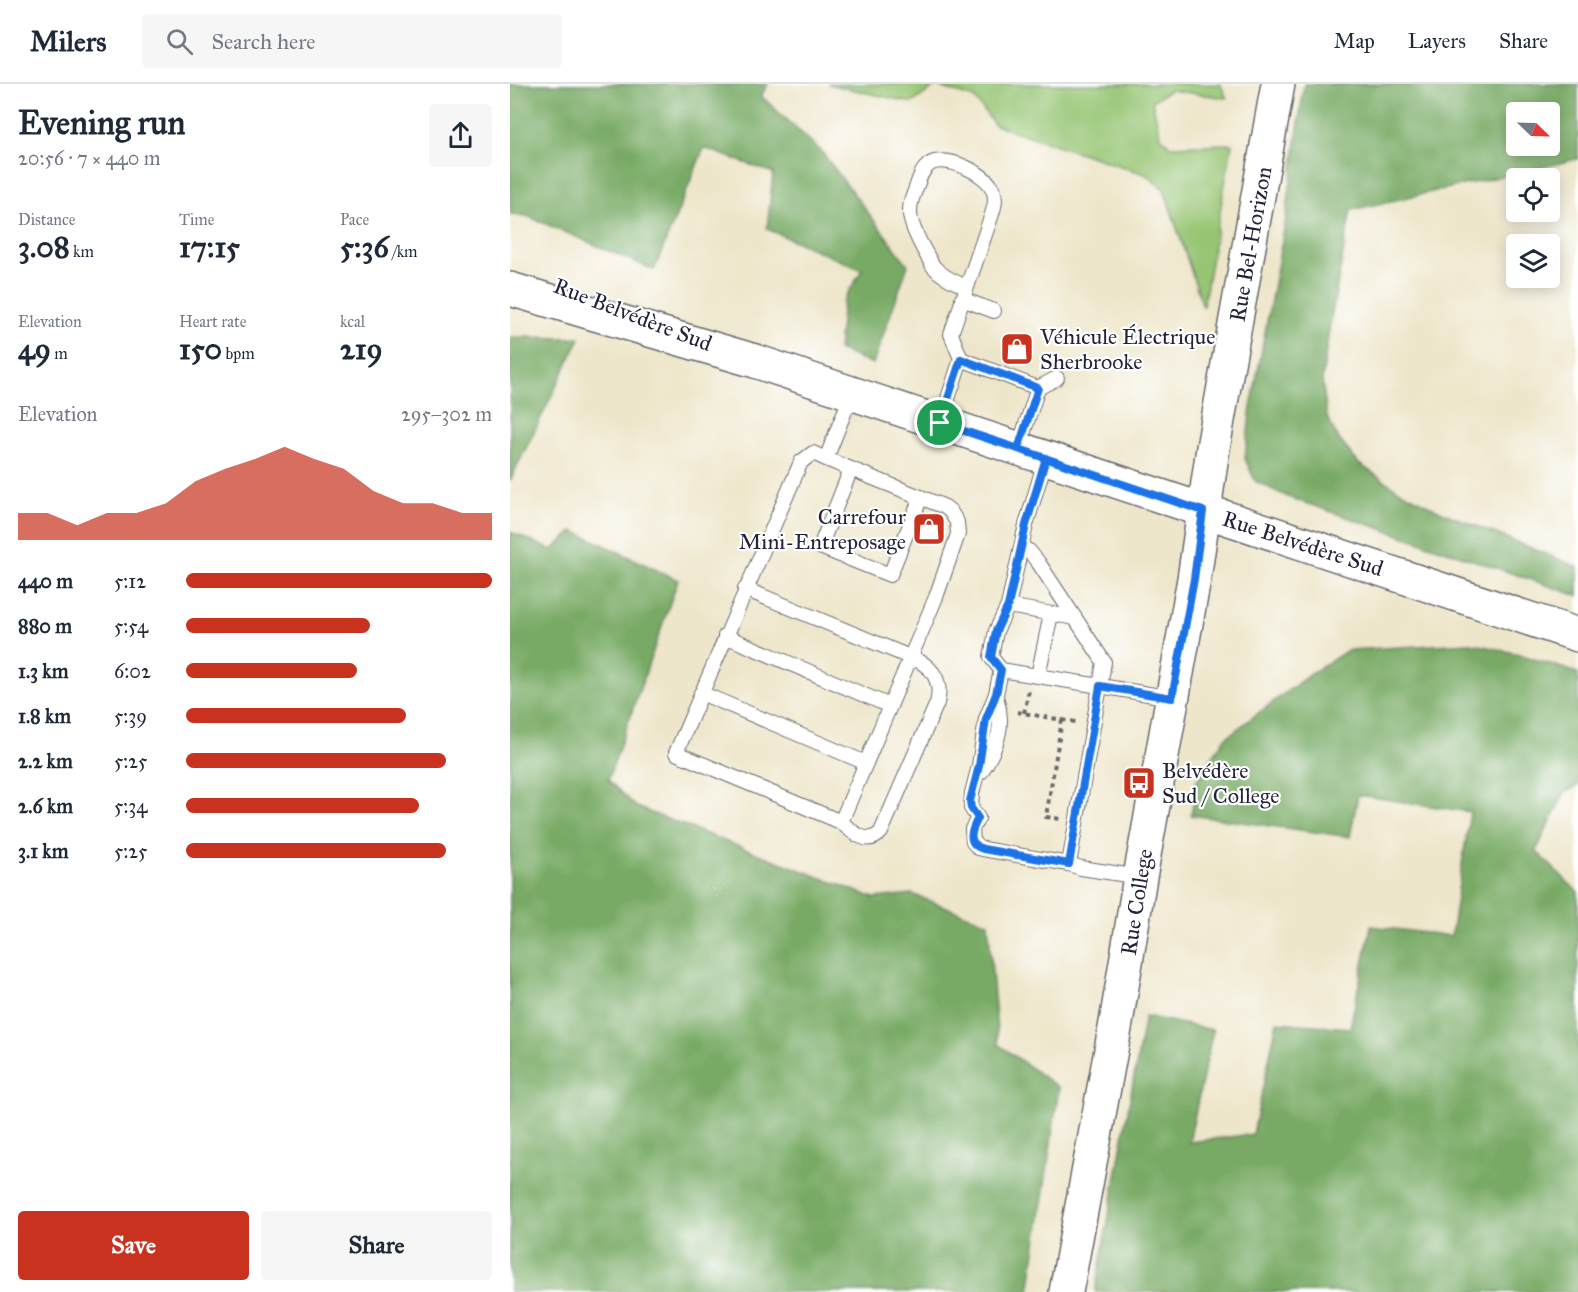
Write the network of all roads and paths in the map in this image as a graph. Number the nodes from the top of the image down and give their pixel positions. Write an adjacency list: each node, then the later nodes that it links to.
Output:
1 (1278, 84): 16 (street, Rue Bel-Horizon)
2 (510, 269): 7 (street, Rue Belvédère Sud)
3 (510, 289): 7 (street, Rue Belvédère Sud)
4 (964, 293): 4 (lane); 5 (lane); 6 (lane)
5 (994, 311)
6 (961, 359): 9 (lane); 11 (lane)
7 (755, 361): 10 (street, Rue Belvédère Sud)
8 (1057, 378): 9 (lane)
9 (1038, 388): 12 (lane)
10 (852, 393): 11 (street, Rue Belvédère Sud); 13 (lane)
11 (940, 423): 12 (street, Rue Belvédère Sud)
12 (1032, 454): 16 (street, Rue Belvédère Sud); 17 (lane)
13 (826, 459): 14 (lane); 18 (lane)
14 (851, 469): 15 (lane); 15 (lane)
15 (921, 497): 24 (lane)
16 (1203, 511): 22 (street, Rue Belvédère Sud); 30 (street, Rue College)
17 (1021, 548): 19 (lane); 21 (lane)
18 (745, 589): 23 (lane); 24 (lane)
19 (1008, 606): 20 (lane); 25 (lane)
20 (1051, 614): 21 (lane); 26 (lane)
21 (1075, 618): 27 (lane)
22 (1578, 634)
23 (725, 636): 28 (lane); 31 (lane)
24 (911, 658): 31 (lane); 38 (lane)
25 (1001, 670): 26 (lane); 39 (lane)
26 (1038, 676): 27 (lane)
27 (1100, 686): 30 (lane); 39 (lane)
28 (701, 693): 36 (lane); 38 (lane)
29 (1028, 693): 33 (path)
30 (1172, 698): 40 (street, Rue College)
31 (890, 706): 36 (lane)
32 (1011, 711): 33 (path)
33 (1024, 713): 34 (path)
34 (1062, 720): 35 (path); 37 (path)
35 (1078, 722)
36 (866, 763): 38 (lane)
37 (1065, 820)
38 (841, 822)
39 (1069, 864): 40 (lane)
40 (1140, 877): 41 (street, Rue College)
41 (1066, 1292)

